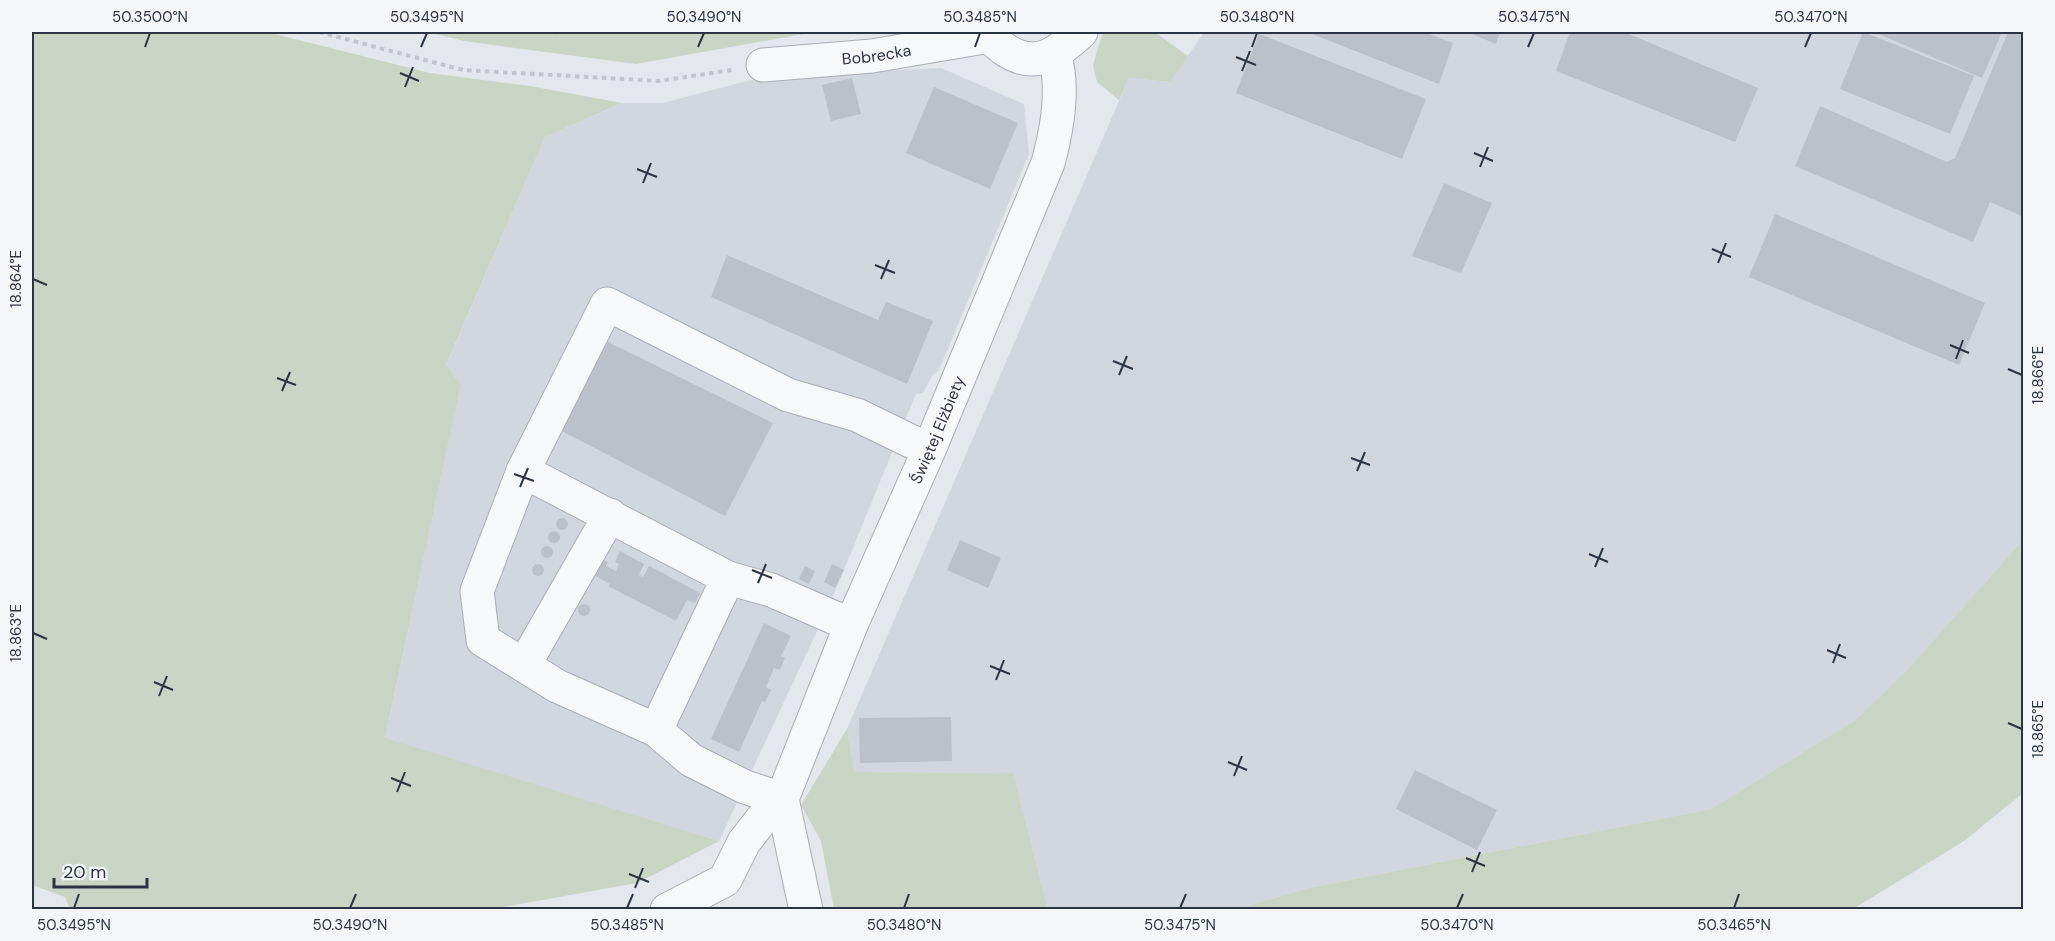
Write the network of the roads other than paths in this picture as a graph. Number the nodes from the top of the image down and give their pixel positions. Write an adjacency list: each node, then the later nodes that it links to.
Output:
1 (1081, 32): 3 (street)
2 (989, 34): 3 (street); 4 (street, Bobrecka)
3 (1054, 53): 5 (street, Świętej Elżbiety)
4 (763, 65)
5 (929, 450): 6 (street); 9 (street, Świętej Elżbiety)
6 (523, 471): 7 (street); 10 (street)
7 (610, 515): 8 (street); 10 (street)
8 (728, 578): 9 (street); 11 (street)
9 (851, 625): 12 (street, Świętej Elżbiety)
10 (524, 665): 11 (street)
11 (656, 730): 12 (street)
12 (782, 799): 13 (street); 14 (street)
13 (667, 909)
14 (806, 909)

